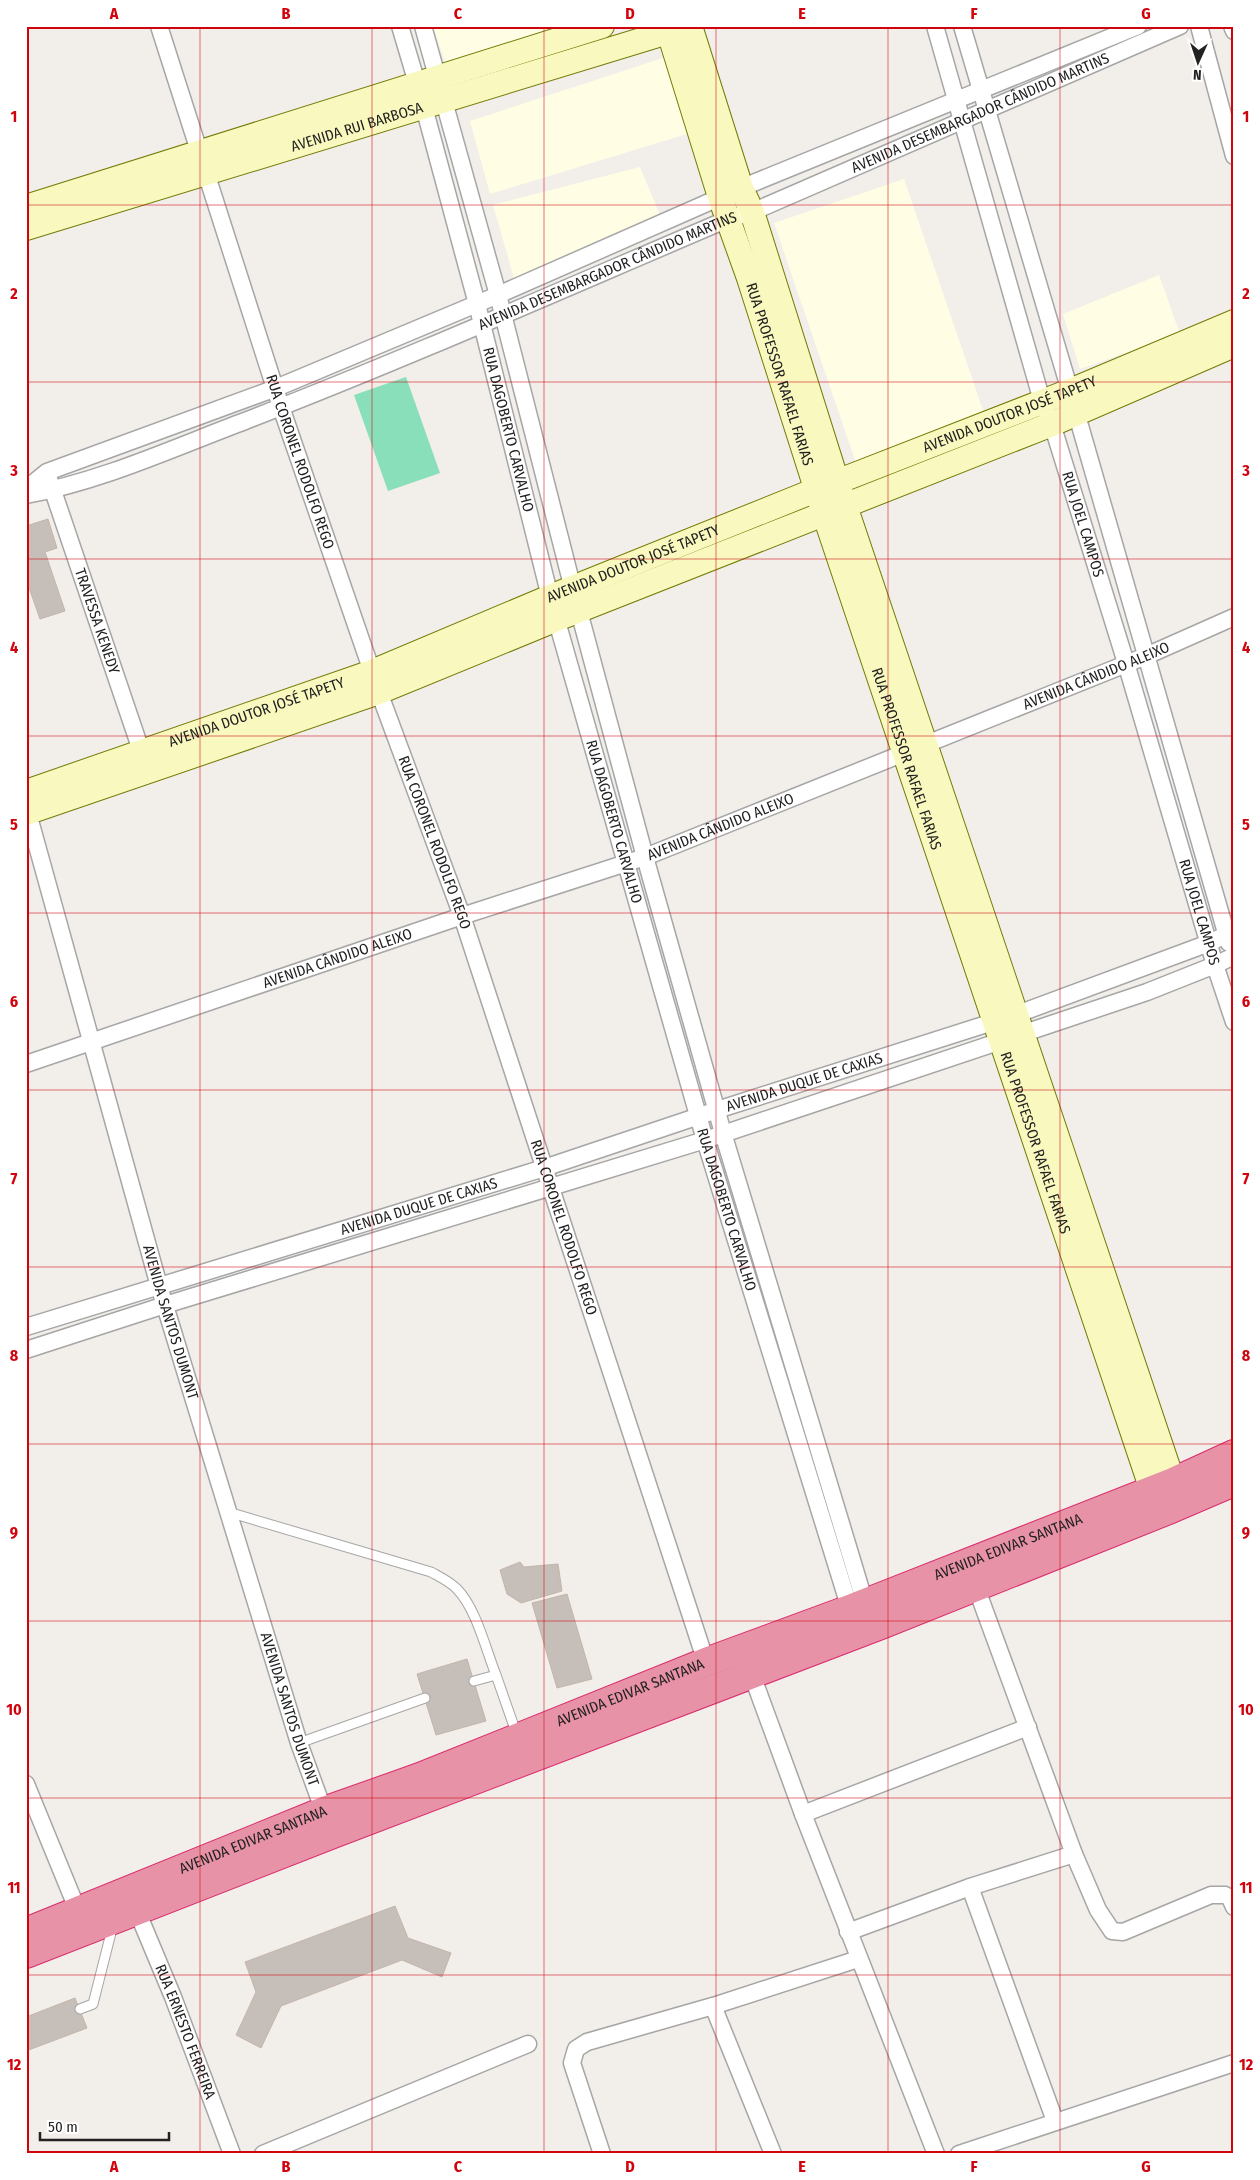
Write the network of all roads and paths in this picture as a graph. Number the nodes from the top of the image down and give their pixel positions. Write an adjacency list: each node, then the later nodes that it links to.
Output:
1 (159, 26): 20 (street, RUA CORONEL RODOLFO REGO)
2 (400, 26): 13 (street, RUA DAGOBERTO CARVALHO)
3 (423, 26): 13 (street, RUA DAGOBERTO CARVALHO)
4 (602, 26): 13 (main road, AVENIDA RUI BARBOSA)
5 (934, 26): 15 (street, RUA JOEL CAMPOS)
6 (962, 26): 14 (street, RUA JOEL CAMPOS)
7 (1138, 26): 14 (street, AVENIDA DESEMBARGADOR CÂNDIDO MARTINS)
8 (1180, 26): 17 (street, AVENIDA DESEMBARGADOR CÂNDIDO MARTINS)
9 (1199, 26): 19 (street)
10 (1232, 26): 12 (street)
11 (679, 28): 16 (main road, AVENIDA RUI BARBOSA); 21 (main road, RUA PROFESSOR RAFAEL FARIAS)
12 (1234, 31)
13 (427, 80): 16 (street, RUA DAGOBERTO CARVALHO); 16 (street, RUA DAGOBERTO CARVALHO); 20 (main road, AVENIDA RUI BARBOSA)
14 (982, 91): 15 (street, AVENIDA DESEMBARGADOR CÂNDIDO MARTINS); 17 (street, RUA JOEL CAMPOS)
15 (957, 102): 18 (street, RUA JOEL CAMPOS); 21 (street, AVENIDA DESEMBARGADOR CÂNDIDO MARTINS)
16 (435, 104): 20 (main road, AVENIDA RUI BARBOSA); 25 (street, RUA DAGOBERTO CARVALHO); 26 (street, RUA DAGOBERTO CARVALHO)
17 (987, 110): 18 (street, AVENIDA DESEMBARGADOR CÂNDIDO MARTINS); 32 (street, RUA JOEL CAMPOS)
18 (962, 120): 23 (street, AVENIDA DESEMBARGADOR CÂNDIDO MARTINS); 33 (street, RUA JOEL CAMPOS)
19 (1234, 156)
20 (203, 162): 22 (main road, AVENIDA RUI BARBOSA); 24 (main road, AVENIDA RUI BARBOSA); 31 (street, RUA CORONEL RODOLFO REGO)
21 (730, 201): 23 (main road, RUA PROFESSOR RAFAEL FARIAS); 25 (street, AVENIDA DESEMBARGADOR CÂNDIDO MARTINS); 27 (street, AVENIDA DESEMBARGADOR CÂNDIDO MARTINS); 38 (main road, RUA PROFESSOR RAFAEL FARIAS)
22 (26, 207)
23 (752, 212): 38 (main road, RUA PROFESSOR RAFAEL FARIAS)
24 (26, 228)
25 (498, 295): 26 (street, AVENIDA DESEMBARGADOR CÂNDIDO MARTINS); 27 (street, RUA DAGOBERTO CARVALHO)
26 (477, 304): 29 (street, RUA DAGOBERTO CARVALHO); 31 (street, AVENIDA DESEMBARGADOR CÂNDIDO MARTINS)
27 (503, 314): 29 (street, AVENIDA DESEMBARGADOR CÂNDIDO MARTINS); 44 (street, RUA DAGOBERTO CARVALHO)
28 (1234, 322): 32 (main road, AVENIDA DOUTOR JOSÉ TAPETY)
29 (482, 324): 34 (street, AVENIDA DESEMBARGADOR CÂNDIDO MARTINS); 45 (street, RUA DAGOBERTO CARVALHO)
30 (1234, 345): 35 (main road, AVENIDA DOUTOR JOSÉ TAPETY)
31 (276, 388): 34 (street, RUA CORONEL RODOLFO REGO); 37 (street, AVENIDA DESEMBARGADOR CÂNDIDO MARTINS)
32 (1070, 391): 33 (main road, AVENIDA DOUTOR JOSÉ TAPETY); 35 (street, RUA JOEL CAMPOS)
33 (1042, 401): 36 (street, RUA JOEL CAMPOS); 38 (main road, AVENIDA DOUTOR JOSÉ TAPETY)
34 (281, 407): 40 (street, AVENIDA DESEMBARGADOR CÂNDIDO MARTINS); 49 (street, RUA CORONEL RODOLFO REGO)
35 (1076, 414): 36 (main road, AVENIDA DOUTOR JOSÉ TAPETY); 47 (street, RUA JOEL CAMPOS)
36 (1052, 424): 42 (main road, AVENIDA DOUTOR JOSÉ TAPETY); 48 (street, RUA JOEL CAMPOS)
37 (47, 472): 39 (street, AVENIDA DESEMBARGADOR CÂNDIDO MARTINS); 40 (street, TRAVESSA KENEDY)
38 (827, 486): 42 (main road, RUA PROFESSOR RAFAEL FARIAS); 43 (main road, RUA PROFESSOR RAFAEL FARIAS); 44 (main road, AVENIDA DOUTOR JOSÉ TAPETY)
39 (26, 489)
40 (53, 490): 41 (street, AVENIDA DESEMBARGADOR CÂNDIDO MARTINS); 51 (street, TRAVESSA KENEDY)
41 (26, 495)
42 (846, 506): 43 (main road, AVENIDA DOUTOR JOSÉ TAPETY); 50 (main road, RUA PROFESSOR RAFAEL FARIAS)
43 (824, 514): 44 (main road, AVENIDA DOUTOR JOSÉ TAPETY); 50 (main road, RUA PROFESSOR RAFAEL FARIAS)
44 (576, 600): 45 (main road, AVENIDA DOUTOR JOSÉ TAPETY); 53 (street, RUA DAGOBERTO CARVALHO)
45 (554, 608): 49 (main road, AVENIDA DOUTOR JOSÉ TAPETY); 54 (street, RUA DAGOBERTO CARVALHO)
46 (1234, 617): 47 (street, AVENIDA CÂNDIDO ALEIXO)
47 (1146, 656): 48 (street, AVENIDA CÂNDIDO ALEIXO); 56 (street, RUA JOEL CAMPOS)
48 (1126, 663): 50 (street, AVENIDA CÂNDIDO ALEIXO); 57 (street, RUA JOEL CAMPOS)
49 (376, 682): 51 (main road, AVENIDA DOUTOR JOSÉ TAPETY); 55 (street, RUA CORONEL RODOLFO REGO)
50 (914, 749): 53 (street, AVENIDA CÂNDIDO ALEIXO); 61 (main road, RUA PROFESSOR RAFAEL FARIAS)
51 (145, 761): 52 (main road, AVENIDA DOUTOR JOSÉ TAPETY)
52 (27, 806): 62 (street, AVENIDA SANTOS DUMONT)
53 (646, 856): 54 (street, AVENIDA CÂNDIDO ALEIXO); 64 (street, RUA DAGOBERTO CARVALHO)
54 (627, 862): 55 (street, AVENIDA CÂNDIDO ALEIXO); 65 (street, RUA DAGOBERTO CARVALHO)
55 (462, 916): 62 (street, AVENIDA CÂNDIDO ALEIXO); 68 (street, RUA CORONEL RODOLFO REGO)
56 (1230, 933): 57 (street, AVENIDA DUQUE DE CAXIAS); 58 (street, RUA JOEL CAMPOS)
57 (1209, 944): 59 (street, RUA JOEL CAMPOS); 61 (street, AVENIDA DUQUE DE CAXIAS)
58 (1234, 956): 59 (street, AVENIDA DUQUE DE CAXIAS)
59 (1215, 966): 60 (street, RUA JOEL CAMPOS); 61 (street, AVENIDA DUQUE DE CAXIAS)
60 (1234, 1022)
61 (1008, 1028): 64 (street, AVENIDA DUQUE DE CAXIAS); 66 (street, AVENIDA DUQUE DE CAXIAS); 76 (main road, RUA PROFESSOR RAFAEL FARIAS)
62 (92, 1043): 63 (street, AVENIDA CÂNDIDO ALEIXO); 70 (street, AVENIDA SANTOS DUMONT)
63 (26, 1064)
64 (717, 1110): 65 (street, AVENIDA DUQUE DE CAXIAS); 66 (street, RUA DAGOBERTO CARVALHO)
65 (698, 1118): 67 (street, RUA DAGOBERTO CARVALHO); 68 (street, AVENIDA DUQUE DE CAXIAS)
66 (723, 1133): 67 (street, AVENIDA DUQUE DE CAXIAS); 79 (street, RUA DAGOBERTO CARVALHO)
67 (704, 1140): 69 (street, AVENIDA DUQUE DE CAXIAS); 79 (street, RUA DAGOBERTO CARVALHO)
68 (544, 1168): 69 (street, RUA CORONEL RODOLFO REGO); 70 (street, AVENIDA DUQUE DE CAXIAS)
69 (551, 1187): 71 (street, AVENIDA DUQUE DE CAXIAS); 80 (street, RUA CORONEL RODOLFO REGO)
70 (159, 1286): 71 (street, AVENIDA SANTOS DUMONT); 72 (street, AVENIDA DUQUE DE CAXIAS)
71 (165, 1305): 73 (street, AVENIDA DUQUE DE CAXIAS); 77 (street, AVENIDA SANTOS DUMONT)
72 (26, 1327)
73 (26, 1350)
74 (1234, 1454): 76 (highway, AVENIDA EDIVAR SANTANA)
75 (1234, 1482): 78 (highway, AVENIDA EDIVAR SANTANA)
76 (1162, 1486): 79 (highway, AVENIDA EDIVAR SANTANA)
77 (228, 1512): 81 (lane); 88 (street, AVENIDA SANTOS DUMONT)
78 (976, 1587): 82 (highway, AVENIDA EDIVAR SANTANA); 86 (street)
79 (857, 1606): 80 (highway, AVENIDA EDIVAR SANTANA)
80 (706, 1662): 85 (highway, AVENIDA EDIVAR SANTANA)
81 (496, 1675): 83 (lane); 87 (lane)
82 (752, 1675): 85 (highway, AVENIDA EDIVAR SANTANA); 90 (street)
83 (474, 1681)
84 (425, 1698): 88 (lane)
85 (602, 1719): 87 (highway, AVENIDA EDIVAR SANTANA); 91 (highway, AVENIDA EDIVAR SANTANA)
86 (1028, 1727): 90 (street); 92 (street)
87 (518, 1737): 91 (highway, AVENIDA EDIVAR SANTANA)
88 (299, 1742): 91 (street, AVENIDA SANTOS DUMONT)
89 (26, 1784): 96 (street)
90 (803, 1814): 99 (street)
91 (328, 1822): 94 (highway, AVENIDA EDIVAR SANTANA)
92 (1074, 1854): 93 (street); 95 (street)
93 (970, 1887): 99 (street); 106 (street)
94 (162, 1888): 96 (highway, AVENIDA EDIVAR SANTANA); 97 (highway, AVENIDA EDIVAR SANTANA)
95 (1234, 1907)
96 (78, 1912): 98 (highway, AVENIDA EDIVAR SANTANA)
97 (126, 1916): 100 (highway, AVENIDA EDIVAR SANTANA); 103 (lane); 107 (street, RUA ERNESTO FERREIRA)
98 (26, 1932)
99 (848, 1932): 101 (street)
100 (26, 1954)
101 (858, 1959): 102 (street); 111 (street)
102 (713, 2006): 109 (street); 110 (street)
103 (80, 2010)
104 (528, 2044): 108 (street)
105 (1234, 2063): 106 (street)
106 (1056, 2121): 112 (street)
107 (232, 2154)
108 (263, 2154)
109 (602, 2154)
110 (773, 2154)
111 (936, 2154)
112 (959, 2154)

